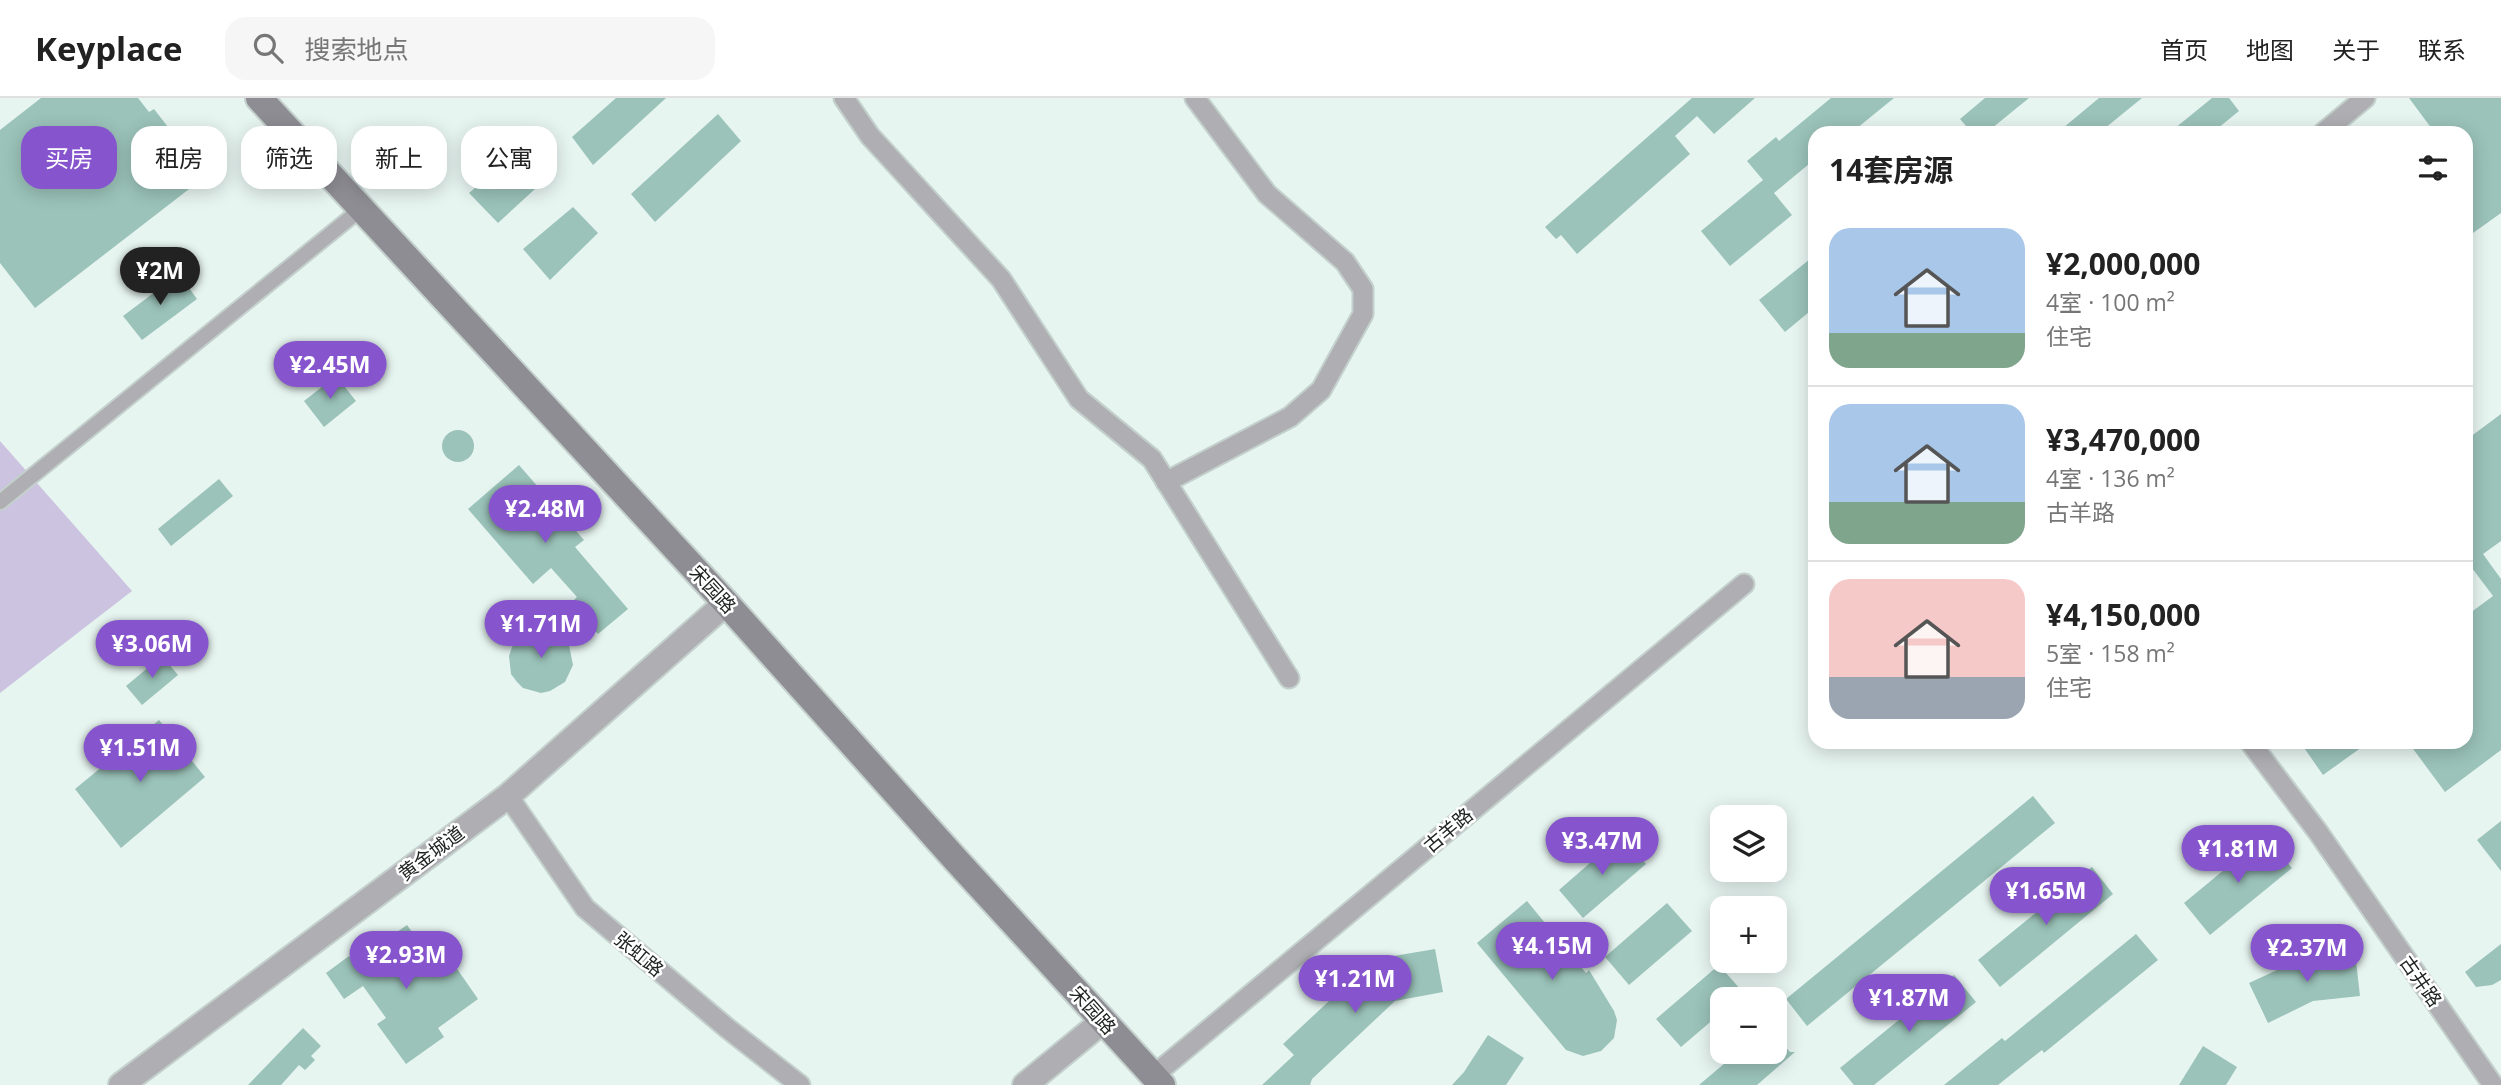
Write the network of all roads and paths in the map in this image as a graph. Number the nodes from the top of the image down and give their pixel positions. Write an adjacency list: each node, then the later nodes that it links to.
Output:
1 (259, 98): 6 (main road, 宋园路)
2 (844, 98): 7 (street)
3 (1195, 98): 7 (street)
4 (2365, 98): 5 (street)
5 (2331, 126)
6 (361, 209): 8 (street); 10 (main road, 宋园路)
7 (1166, 482): 11 (street)
8 (0, 502)
9 (1744, 584): 15 (street, 古羊路)
10 (726, 603): 13 (street, 黄金城道); 14 (main road, 宋园路)
11 (1289, 678)
12 (2255, 749): 19 (street, 古井路)
13 (508, 796): 16 (street, 黄金城道); 17 (street, 张虹路)
14 (1103, 1021): 15 (main road, 宋园路); 18 (street)
15 (1158, 1080)
16 (121, 1085)
17 (800, 1085)
18 (1025, 1085)
19 (2493, 1085)

